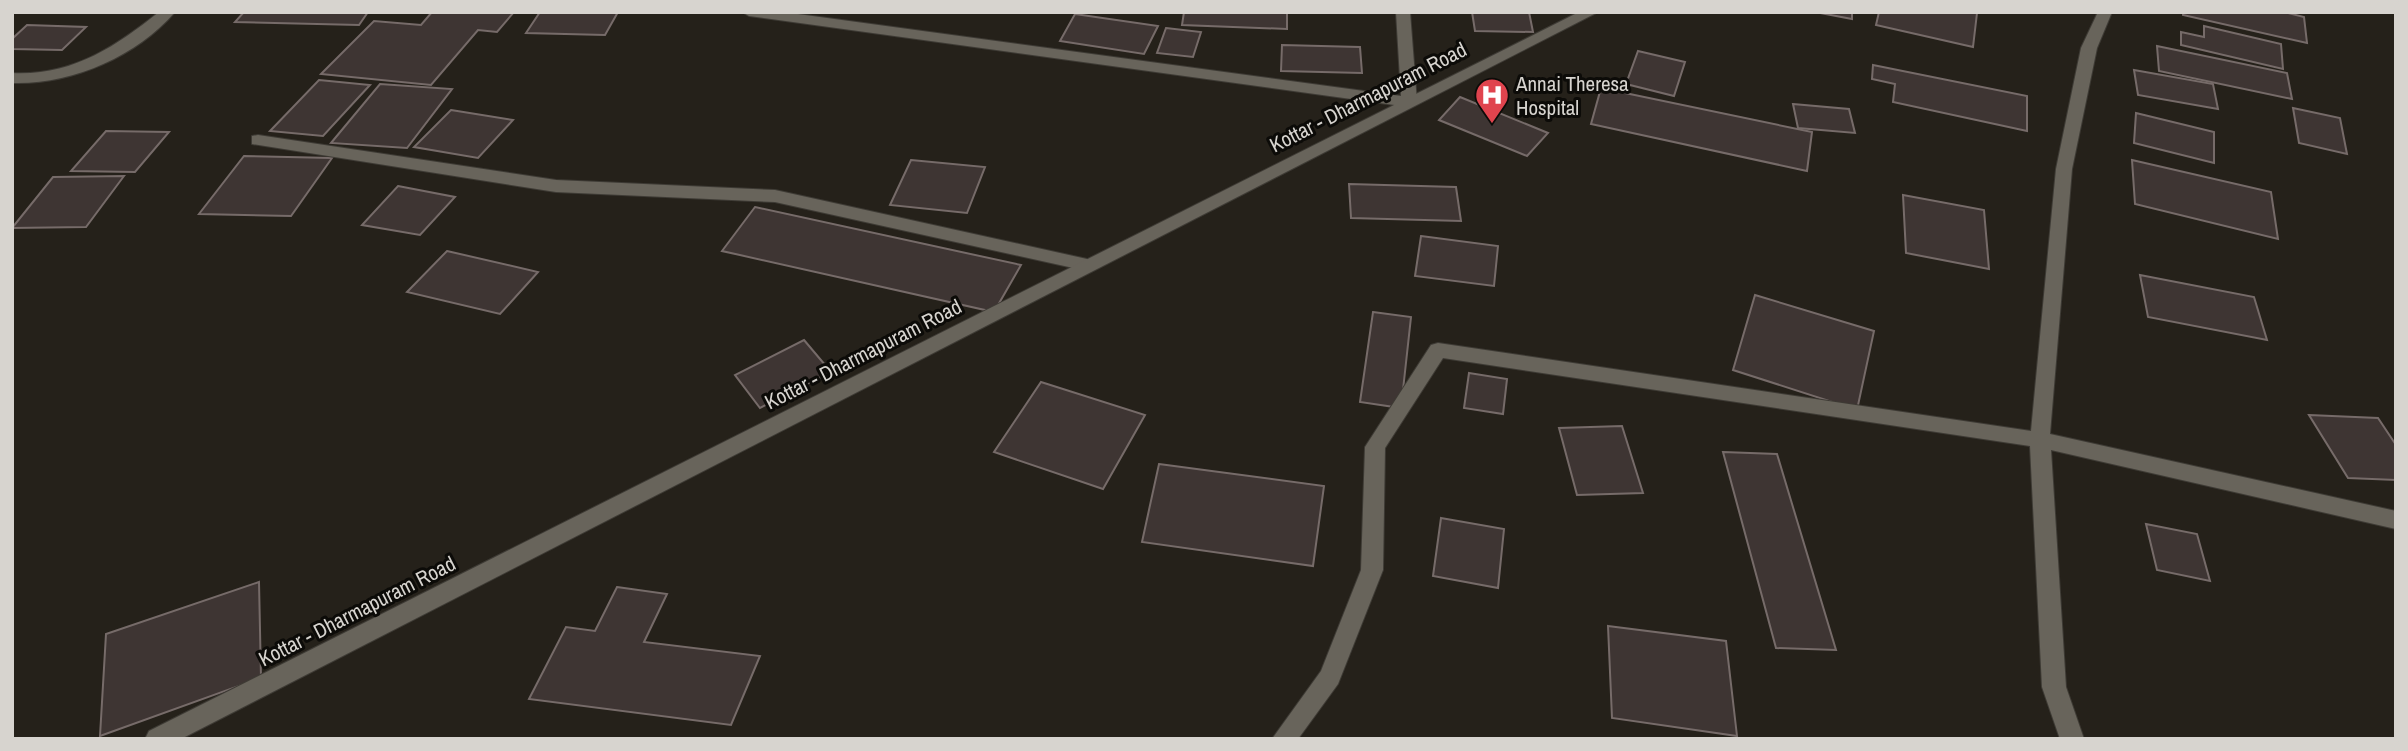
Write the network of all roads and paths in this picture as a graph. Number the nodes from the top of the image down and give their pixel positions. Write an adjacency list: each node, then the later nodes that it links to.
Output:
1 (168, 12): 6 (street)
2 (749, 12): 7 (street)
3 (1403, 12): 7 (street)
4 (1591, 12): 7 (street, Kottar - Dharmapuram Road)
5 (2105, 12): 10 (street)
6 (12, 78)
7 (1409, 102): 9 (street, Kottar - Dharmapuram Road)
8 (258, 140): 9 (street)
9 (1087, 265): 12 (street, Kottar - Dharmapuram Road)
10 (2040, 440): 11 (street); 13 (street); 14 (street)
11 (2396, 520)
12 (157, 739)
13 (1284, 739)
14 (2072, 739)

